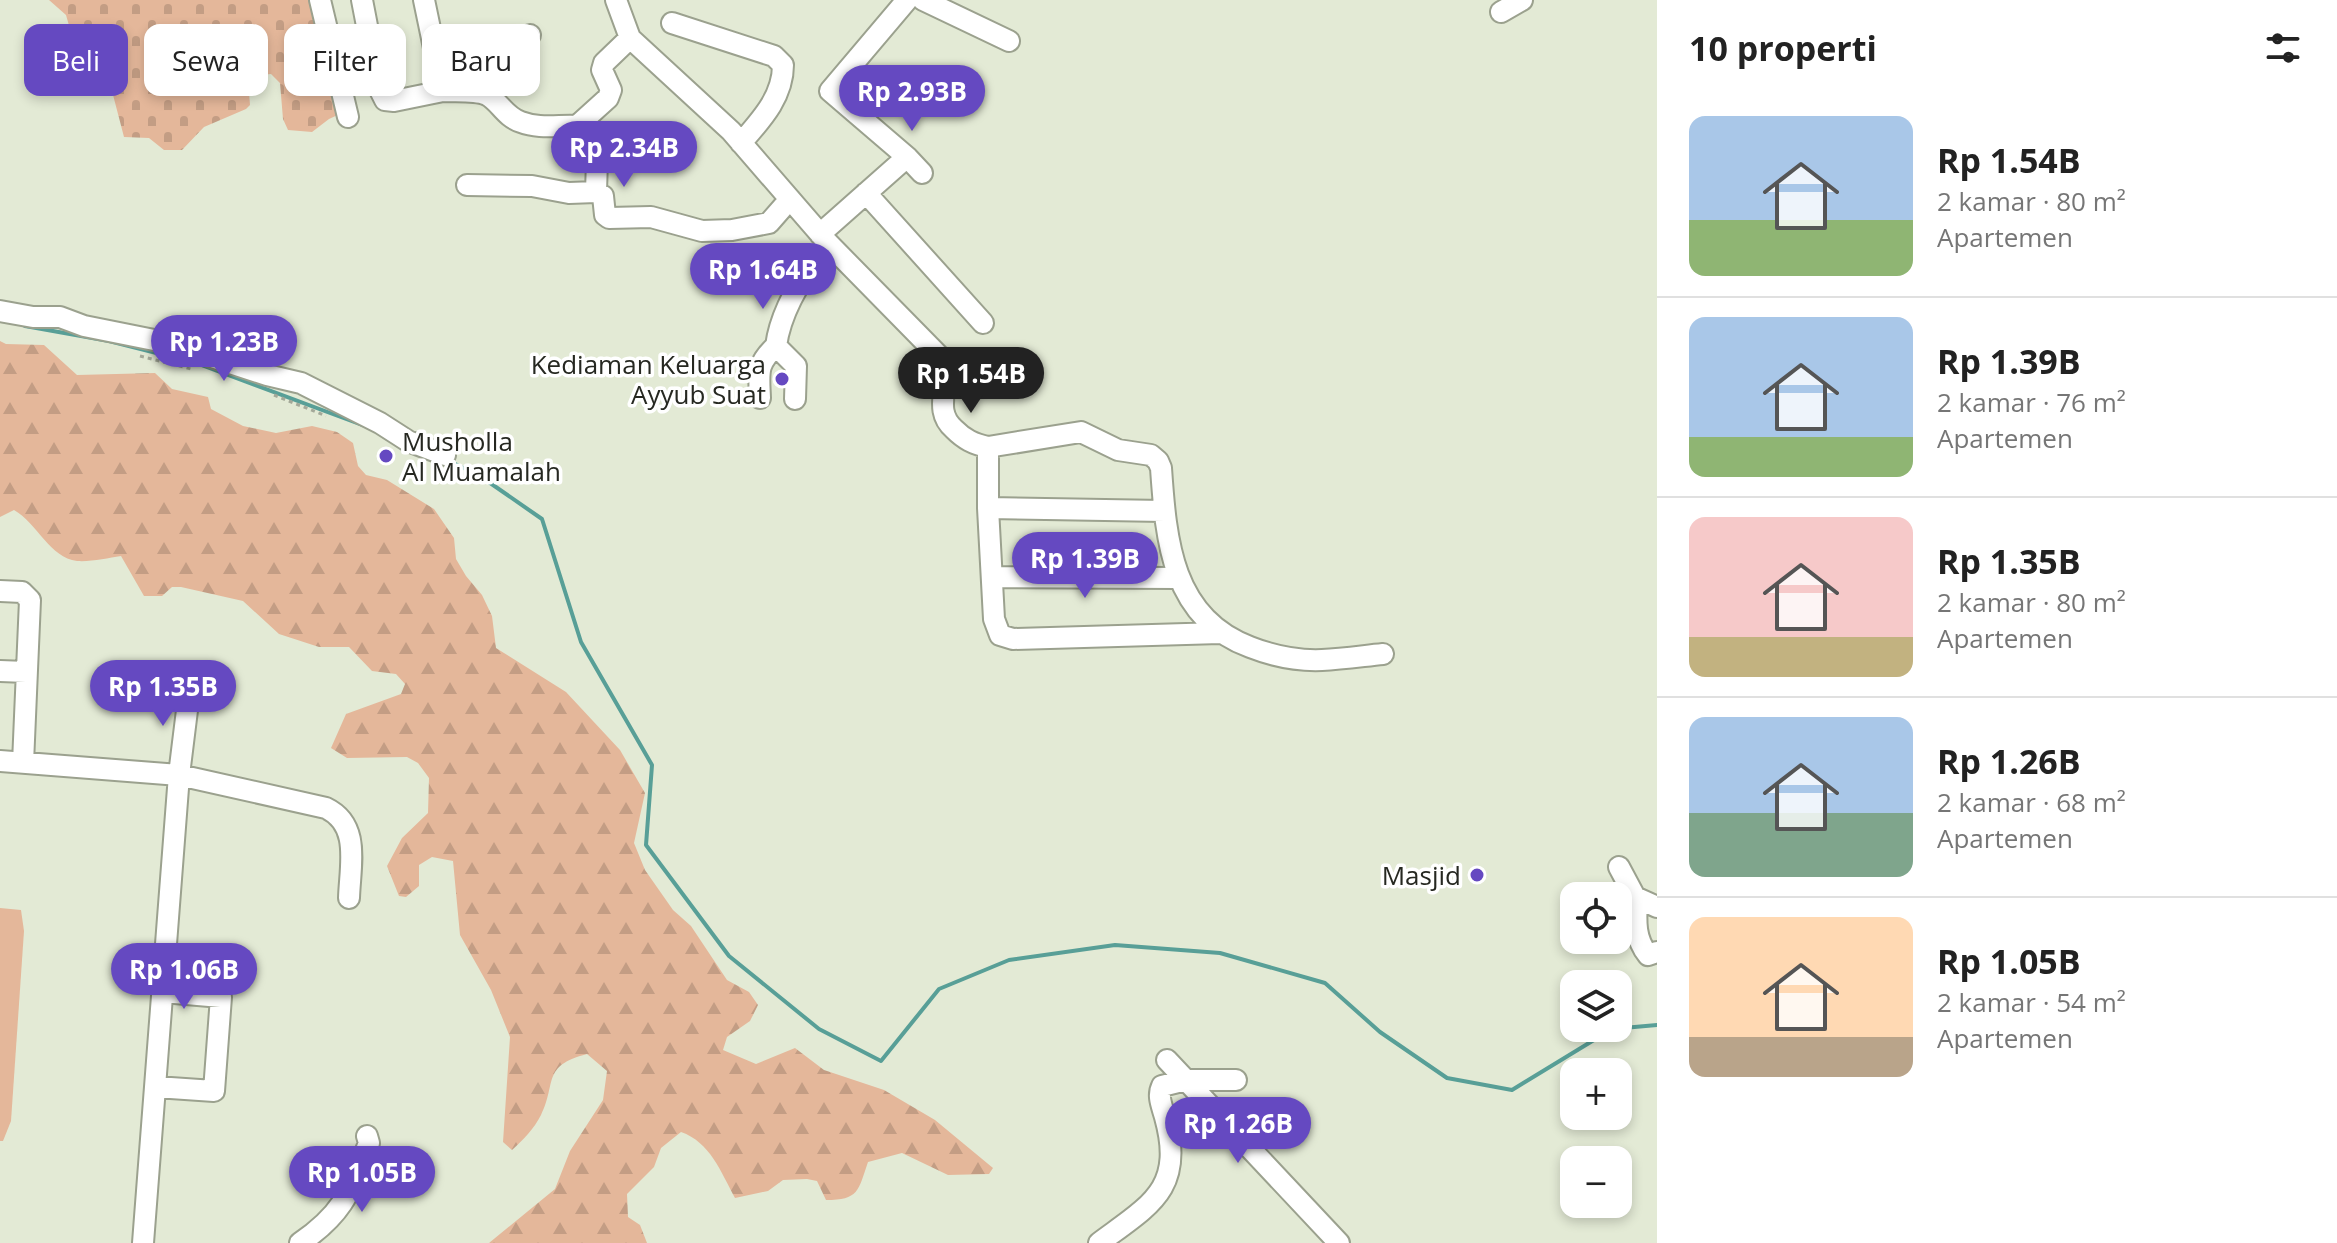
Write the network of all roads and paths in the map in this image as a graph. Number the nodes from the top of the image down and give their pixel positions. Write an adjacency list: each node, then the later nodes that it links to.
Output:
1 (320, 0): 15 (street)
2 (362, 0): 13 (street)
3 (424, 0): 10 (street)
4 (616, 0): 11 (street)
5 (907, 0): 18 (street)
6 (923, 0): 12 (street)
7 (1522, 0): 8 (street)
8 (1501, 12)
9 (672, 23): 17 (street)
10 (429, 24)
11 (630, 38): 16 (street); 17 (street)
12 (1009, 41)
13 (422, 95)
14 (488, 96): 16 (street)
15 (348, 117)
16 (577, 126): 21 (street)
17 (741, 143): 23 (street)
18 (907, 157): 19 (street); 22 (street)
19 (922, 173)
20 (467, 185): 21 (street)
21 (596, 192): 23 (street)
22 (866, 193): 24 (street); 26 (street)
23 (790, 199): 24 (street)
24 (824, 239): 27 (street); 35 (street)
25 (0, 311): 37 (street)
26 (983, 323)
27 (776, 346): 31 (street); 32 (street)
28 (135, 355): 29 (path)
29 (197, 371)
30 (270, 393): 33 (path)
31 (760, 398)
32 (795, 399)
33 (329, 417)
34 (425, 439): 36 (path, bridge)
35 (988, 447): 38 (street); 39 (street)
36 (417, 452)
37 (445, 455)
38 (988, 508): 39 (street); 40 (street)
39 (1164, 511): 41 (street)
40 (992, 577): 41 (street); 43 (street)
41 (1178, 578): 43 (street)
42 (0, 591): 46 (street)
43 (1220, 633): 44 (street)
44 (1383, 654)
45 (0, 671): 46 (street)
46 (26, 672): 49 (street)
47 (190, 686): 50 (street)
48 (0, 761): 49 (street)
49 (23, 763): 50 (street)
50 (179, 775): 52 (street); 56 (street)
51 (1619, 867): 53 (street)
52 (349, 898)
53 (1637, 898): 54 (street); 55 (street)
54 (1657, 907)
55 (1657, 952)
56 (163, 992): 60 (street); 60 (street)
57 (1167, 1060): 58 (street)
58 (1186, 1080): 59 (street); 64 (street); 65 (street)
59 (1236, 1080)
60 (156, 1087): 62 (street)
61 (367, 1136): 63 (street)
62 (143, 1243)
63 (300, 1243)
64 (1099, 1243)
65 (1339, 1243)

